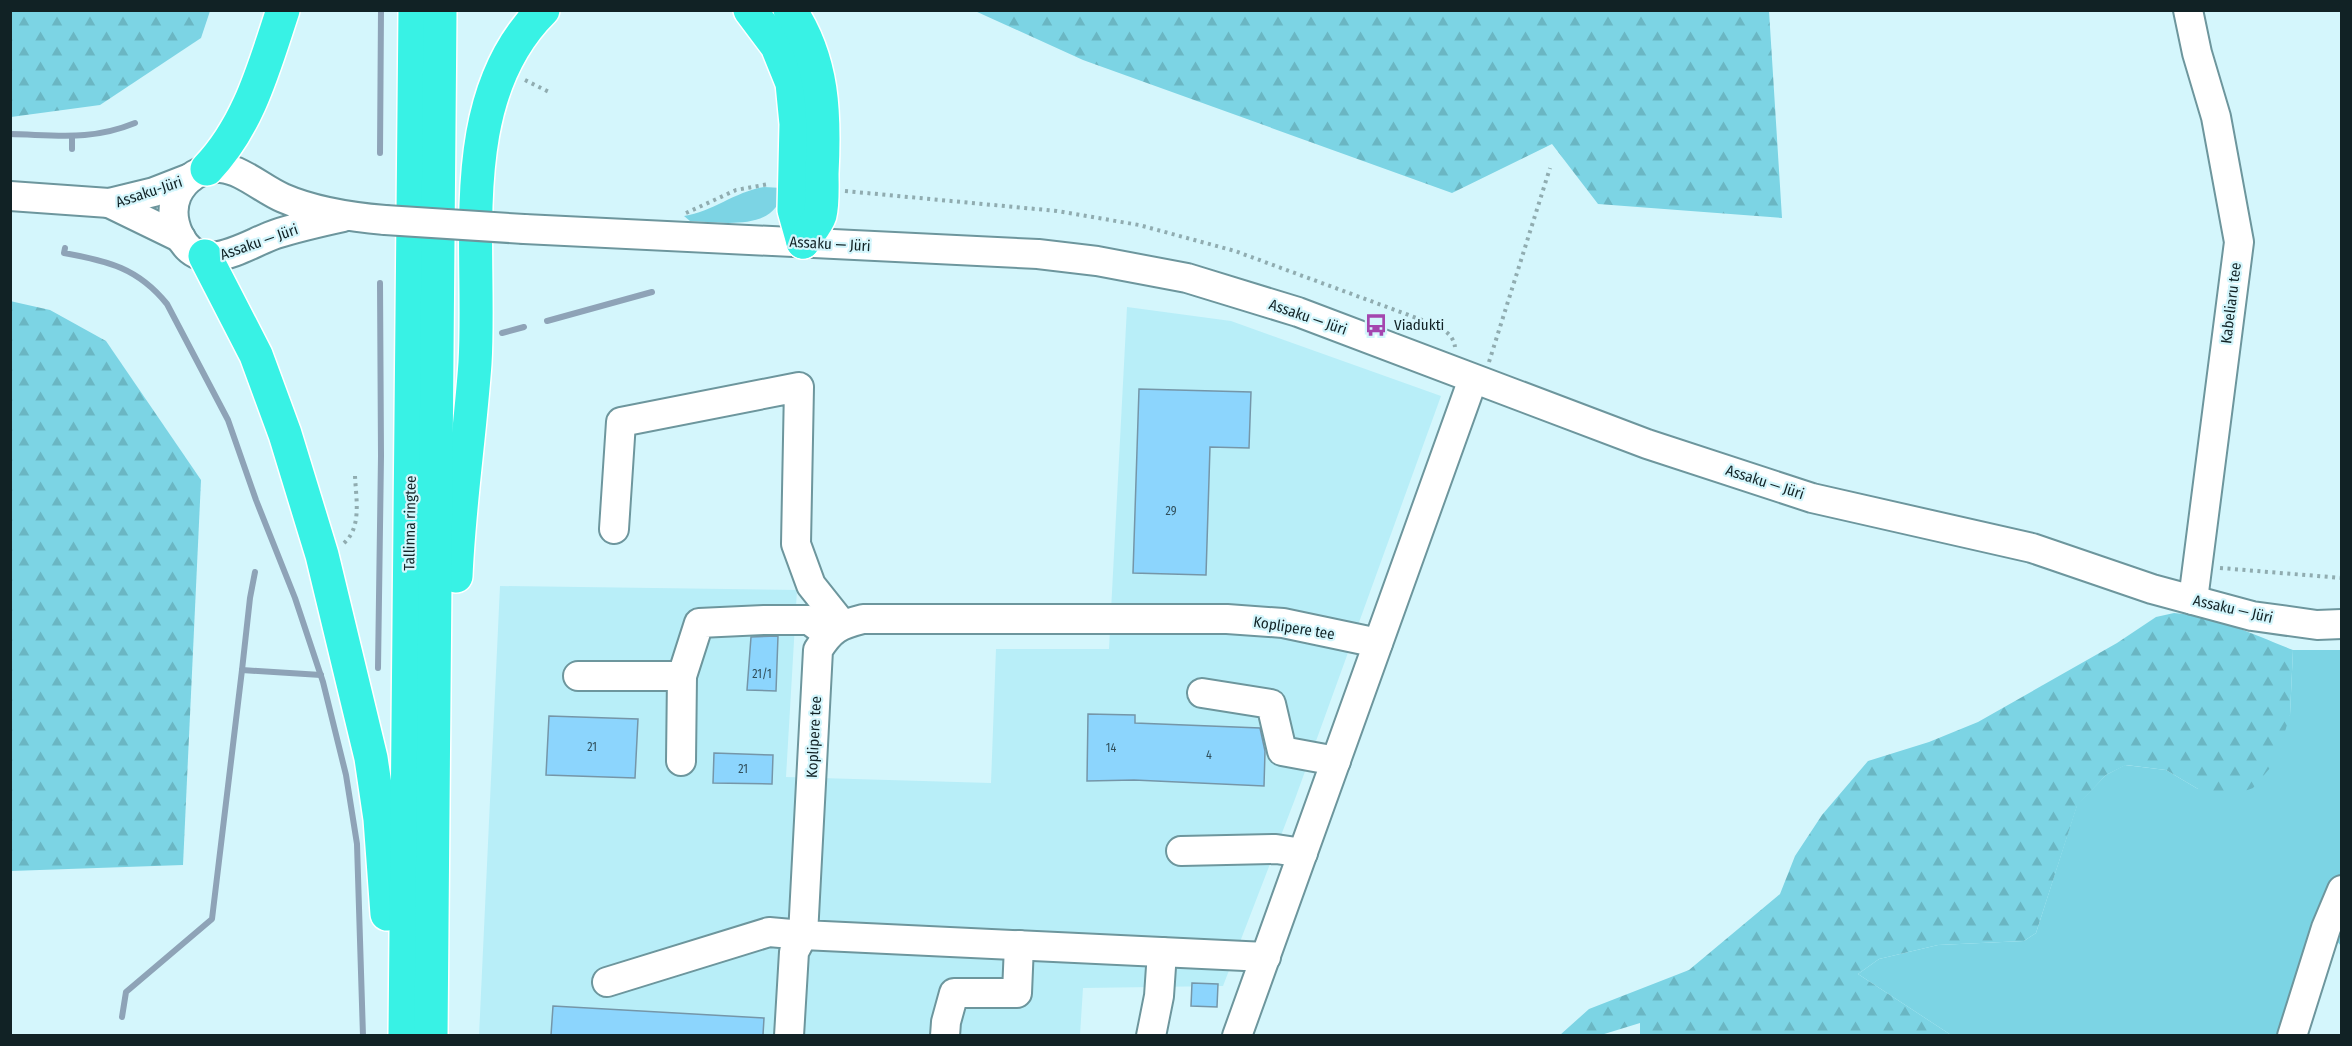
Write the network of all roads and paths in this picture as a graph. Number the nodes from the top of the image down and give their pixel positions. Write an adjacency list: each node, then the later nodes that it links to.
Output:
1 (283, 10): 9 (highway)
2 (415, 10): 43 (highway, Tallinna ringtee)
3 (440, 10): 35 (highway, Tallinna ringtee)
4 (543, 10): 35 (highway)
5 (750, 10): 16 (highway)
6 (790, 10): 16 (highway)
7 (2188, 10): 22 (street, Kabeliaru tee)
8 (1551, 168): 18 (path)
9 (199, 173): 14 (street, Assaku-Jüri); 15 (street, Assaku — Jüri); 17 (street)
10 (775, 184): 11 (path)
11 (745, 188)
12 (865, 193): 18 (path)
13 (10, 196): 14 (street)
14 (109, 203): 17 (street, Assaku-Jüri)
15 (343, 217): 16 (street, Assaku — Jüri, bridge); 17 (street, Assaku — Jüri)
16 (803, 242): 18 (street, Assaku — Jüri)
17 (193, 247): 21 (highway)
18 (1470, 378): 24 (street, Assaku — Jüri); 27 (street)
19 (355, 476): 21 (path)
20 (614, 529): 26 (street)
21 (322, 555): 42 (highway)
22 (2197, 566): 23 (path); 24 (street, Kabeliaru tee)
23 (2342, 578)
24 (2193, 600): 25 (street, Assaku — Jüri)
25 (2342, 624)
26 (835, 629): 27 (street, Koplipere tee); 29 (street); 37 (street, Koplipere tee)
27 (1378, 643): 32 (street)
28 (578, 676): 29 (street)
29 (682, 676): 31 (street)
30 (1203, 693): 32 (street)
31 (681, 761)
32 (1336, 761): 34 (street)
33 (1181, 851): 34 (street)
34 (1303, 853): 40 (street)
35 (433, 873): 44 (highway, Tallinna ringtee)
36 (2342, 890): 49 (street)
37 (803, 935): 38 (street); 41 (street); 45 (street, Koplipere tee)
38 (1019, 945): 39 (street); 46 (street)
39 (1162, 952): 40 (street); 47 (street)
40 (1266, 957): 48 (street)
41 (607, 982)
42 (390, 1035)
43 (405, 1035)
44 (431, 1035)
45 (789, 1035)
46 (945, 1035)
47 (1151, 1035)
48 (1237, 1035)
49 (2292, 1035)

